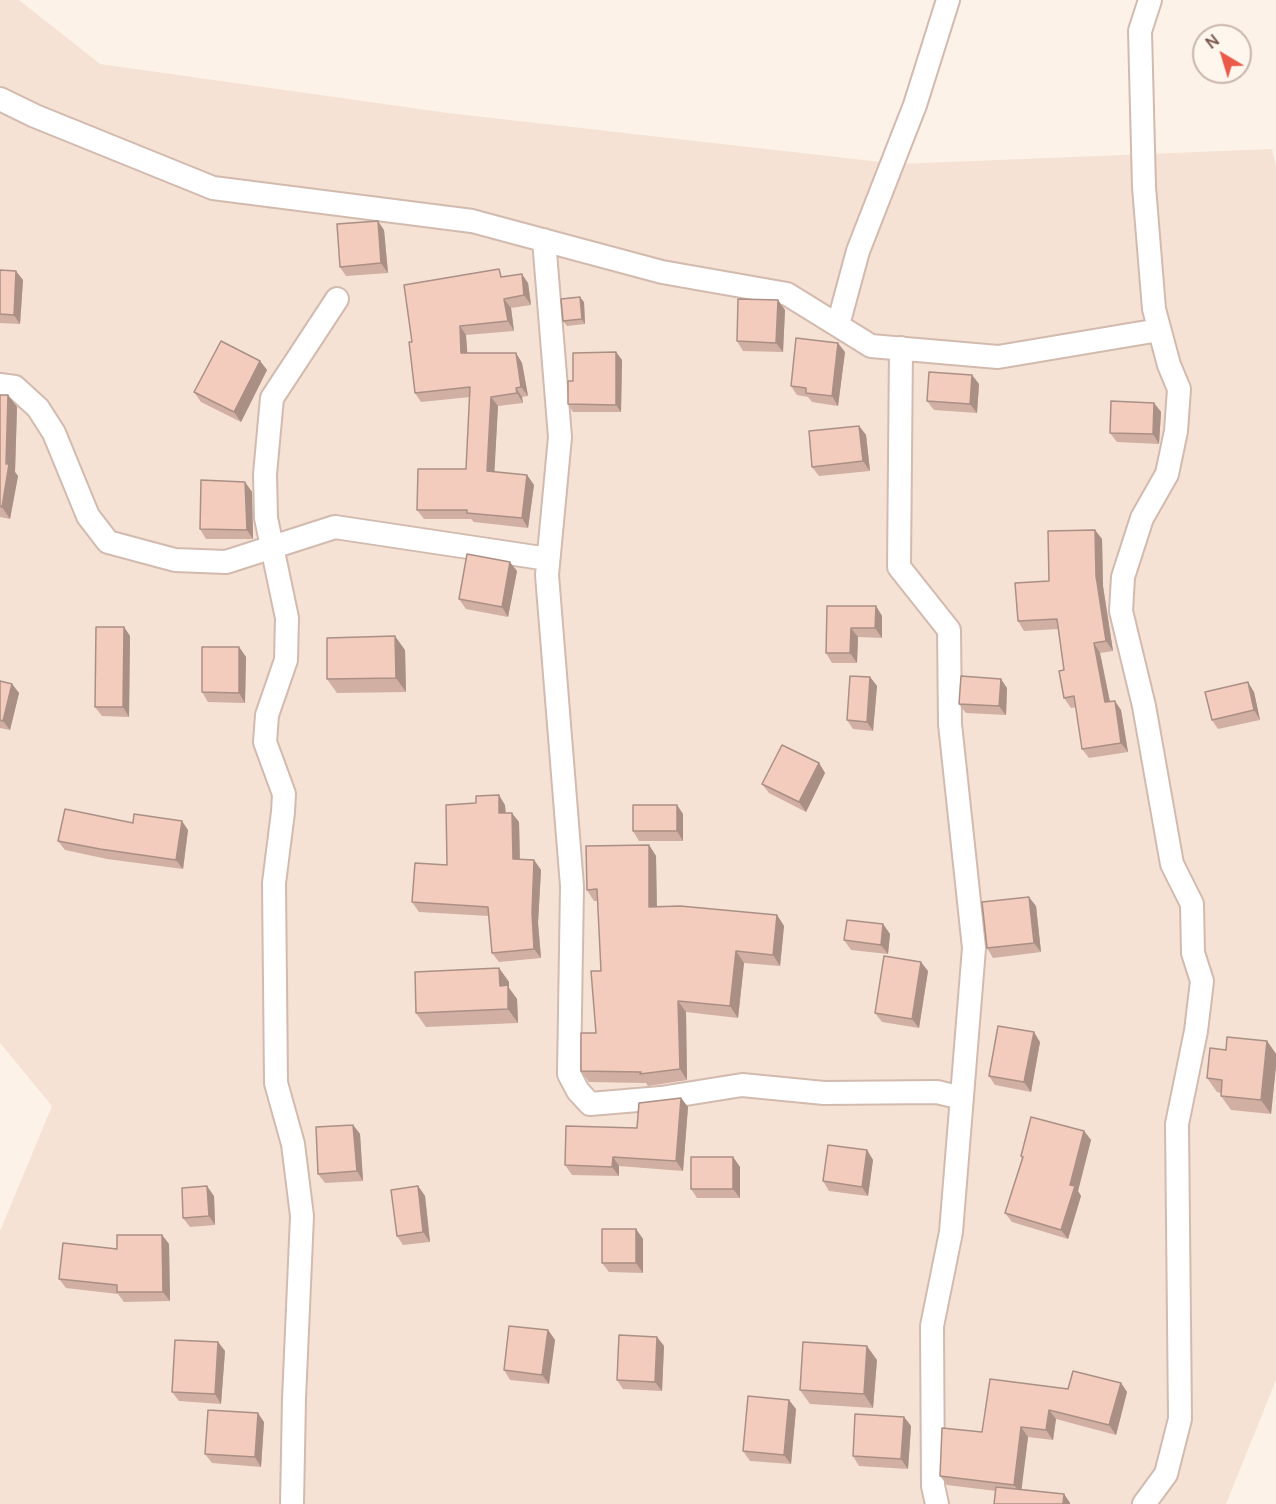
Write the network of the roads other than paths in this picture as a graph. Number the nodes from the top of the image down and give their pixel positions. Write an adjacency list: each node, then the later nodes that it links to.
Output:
1 (948, 0): 6 (street)
2 (1150, 0): 7 (street)
3 (0, 99): 4 (street)
4 (544, 240): 6 (street); 11 (street)
5 (337, 299): 10 (street)
6 (838, 325): 8 (street)
7 (1159, 330): 8 (street); 15 (street)
8 (901, 348): 12 (street)
9 (0, 385): 10 (street)
10 (272, 549): 11 (street); 13 (street)
11 (548, 559): 12 (street)
12 (962, 1098): 14 (street)
13 (292, 1504)
14 (937, 1504)
15 (1144, 1504)

